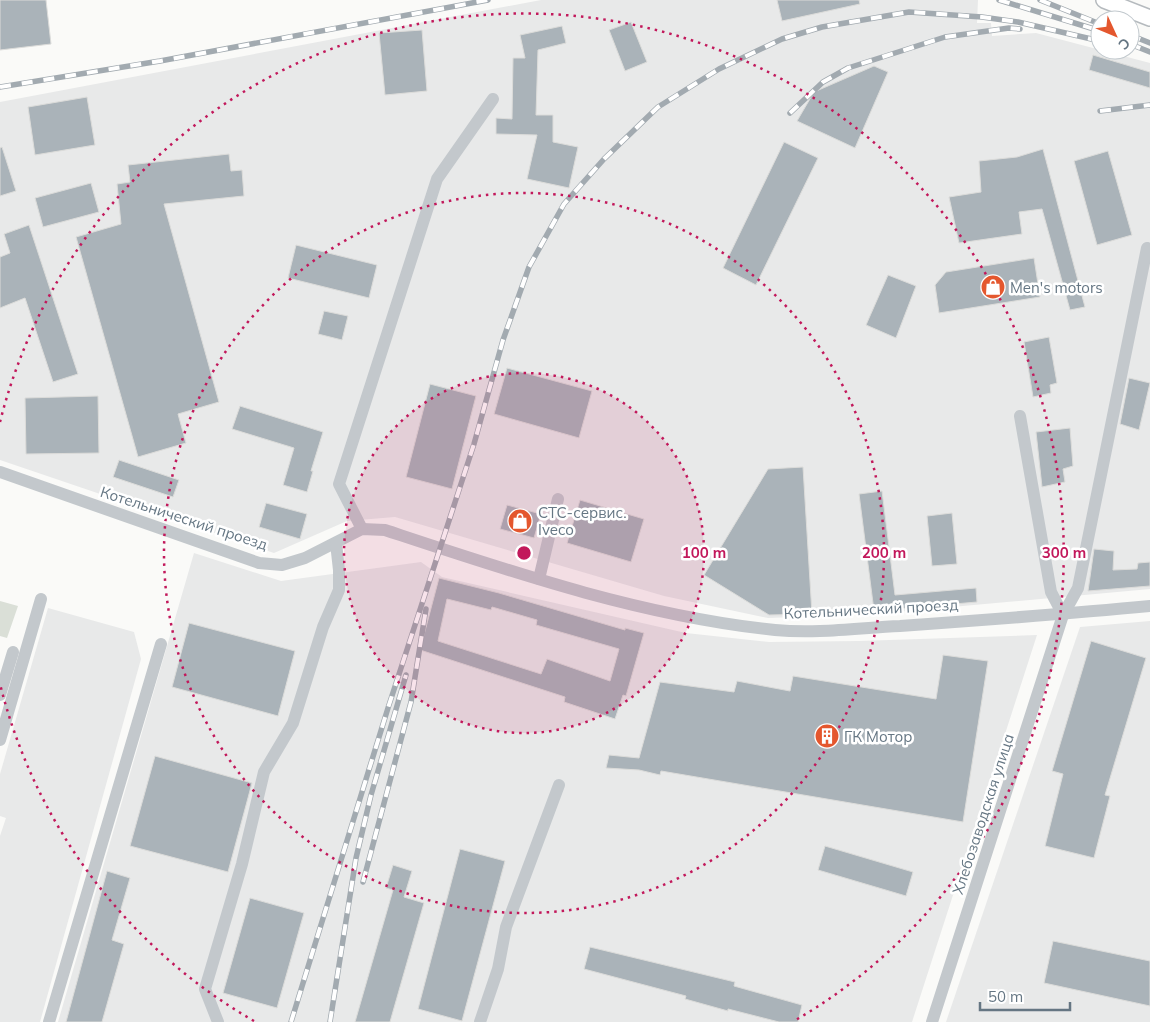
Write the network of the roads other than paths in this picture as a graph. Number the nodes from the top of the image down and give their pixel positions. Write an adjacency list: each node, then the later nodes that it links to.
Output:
1 (1109, 1): 2 (main road)
2 (1150, 18)
3 (493, 99): 8 (street)
4 (1147, 248): 13 (street, Хлебозаводская улица)
5 (1020, 416): 13 (street)
6 (0, 472): 9 (street, Котельнический проезд)
7 (558, 499): 10 (street)
8 (362, 530): 9 (street, Котельнический проезд); 10 (street, Котельнический проезд)
9 (336, 544): 21 (street)
10 (540, 579): 13 (street, Котельнический проезд)
11 (41, 599): 16 (street)
12 (1150, 606): 13 (street, Котельнический проезд)
13 (1064, 614): 23 (street, Хлебозаводская улица)
14 (161, 644): 20 (street)
15 (0, 648): 16 (street)
16 (19, 653): 17 (street); 18 (street)
17 (0, 695)
18 (0, 740)
19 (559, 785): 22 (street)
20 (49, 1022)
21 (218, 1022)
22 (480, 1022)
23 (932, 1022)

